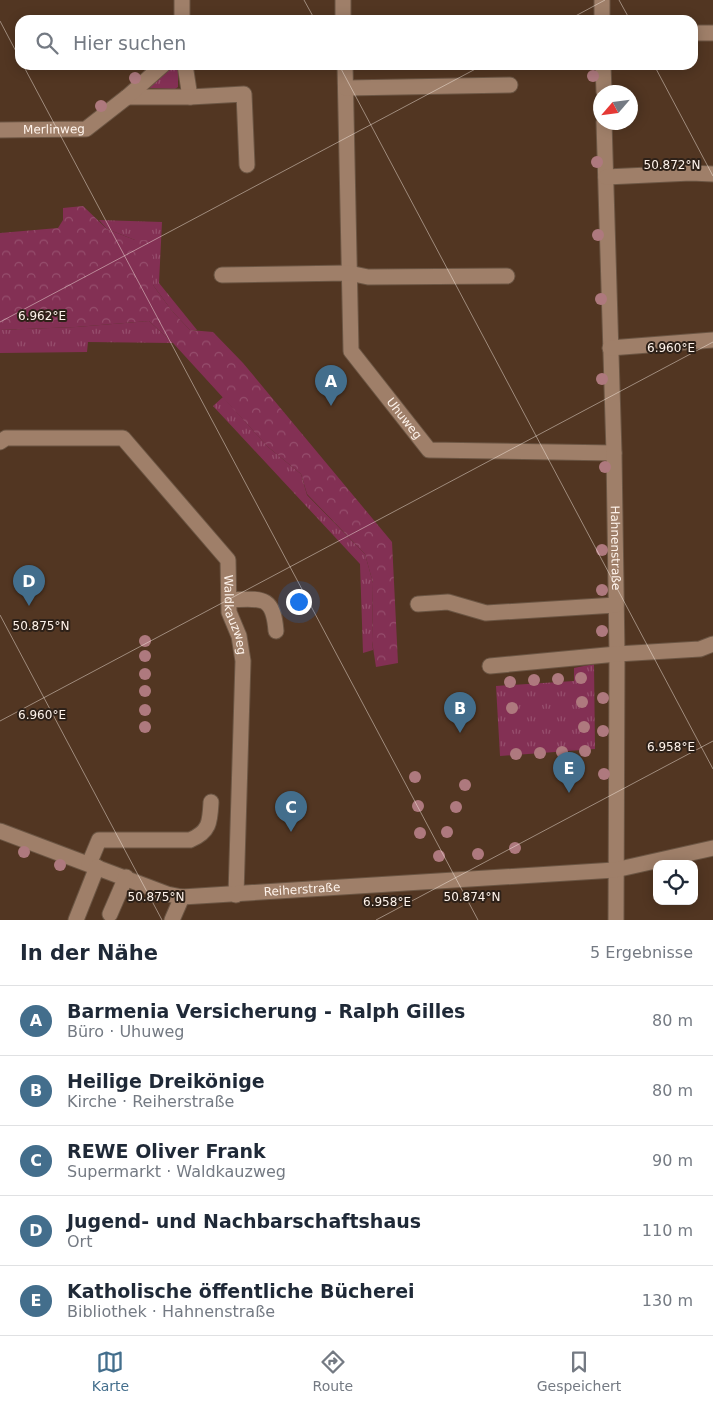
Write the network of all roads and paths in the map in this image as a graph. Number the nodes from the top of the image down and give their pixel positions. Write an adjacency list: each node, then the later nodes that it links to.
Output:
1 (182, 0): 4 (street)
2 (342, 0): 5 (street)
3 (602, 0): 6 (street)
4 (182, 15)
5 (343, 15)
6 (602, 15)
7 (698, 33): 8 (street)
8 (713, 33)
9 (157, 70): 16 (street, Merlinweg)
10 (187, 70): 17 (street)
11 (345, 70): 15 (street, Uhuweg)
12 (603, 70): 14 (street)
13 (510, 85): 15 (street)
14 (604, 85)
15 (346, 88): 23 (street, Uhuweg)
16 (127, 97): 17 (street); 18 (street, Merlinweg)
17 (190, 97): 20 (street)
18 (0, 130)
19 (604, 130): 22 (street, Hahnenstraße)
20 (246, 165)
21 (713, 174): 22 (street)
22 (606, 177): 27 (street, Hahnenstraße)
23 (349, 273): 24 (street); 25 (street); 29 (street, Uhuweg)
24 (222, 275)
25 (507, 276)
26 (713, 340): 27 (street)
27 (610, 348): 29 (street, Hahnenstraße)
28 (0, 442): 30 (street, Waldkauzweg)
29 (614, 454): 32 (street, Hahnenstraße)
30 (229, 600): 33 (street); 43 (street, Waldkauzweg)
31 (418, 604): 32 (street)
32 (616, 605): 35 (street, Hahnenstraße)
33 (276, 632)
34 (713, 644): 35 (street)
35 (616, 654): 36 (street); 41 (street, Hahnenstraße)
36 (490, 666)
37 (212, 802): 40 (street)
38 (0, 831): 40 (street, Reiherstraße)
39 (713, 848): 41 (street, Reiherstraße)
40 (93, 865): 42 (street, Reiherstraße); 46 (street)
41 (615, 870): 43 (street, Reiherstraße); 48 (street, Hahnenstraße)
42 (126, 877): 44 (street, Reiherstraße); 45 (street)
43 (236, 894): 44 (street, Reiherstraße)
44 (182, 897): 47 (street)
45 (110, 914)
46 (76, 920)
47 (172, 920)
48 (616, 920)

